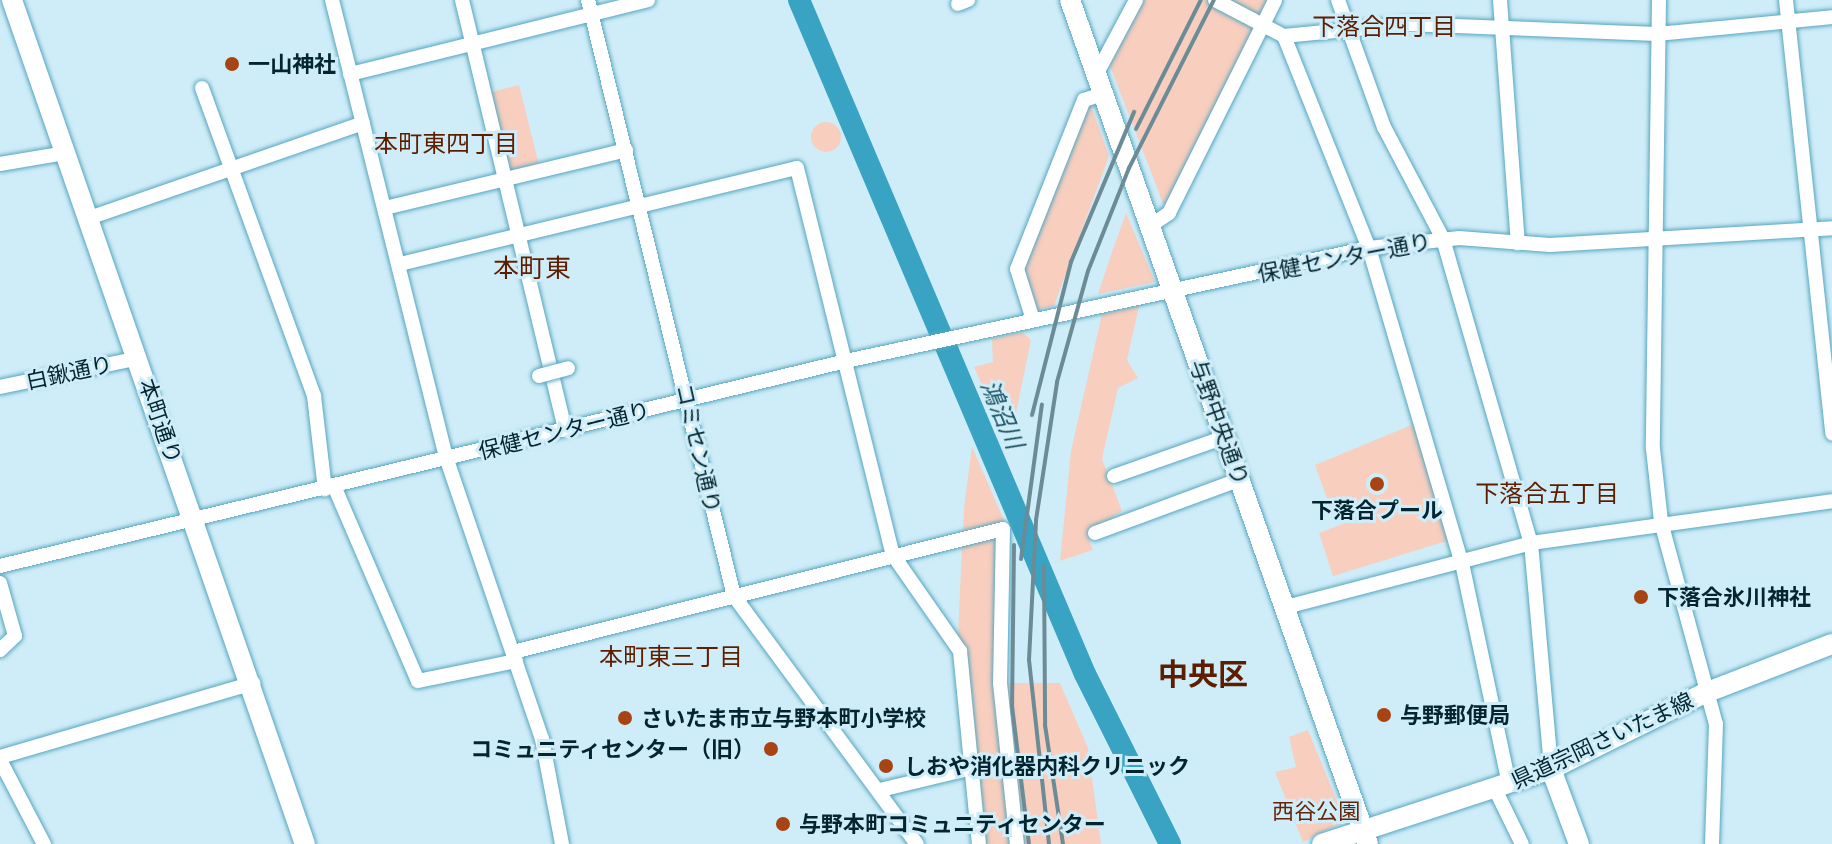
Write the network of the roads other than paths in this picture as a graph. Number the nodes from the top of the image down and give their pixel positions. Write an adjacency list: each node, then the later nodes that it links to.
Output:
1 (12, 0): 27 (main road, 本町通り)
2 (332, 0): 22 (street)
3 (462, 0): 21 (street)
4 (648, 0): 13 (street)
5 (1070, 0): 23 (main road, 与野中央通り)
6 (1136, 0): 23 (street)
7 (1215, 0): 16 (street)
8 (1275, 0): 16 (street)
9 (1338, 0): 17 (street)
10 (1500, 0): 18 (street)
11 (1659, 0): 19 (street)
12 (1786, 0): 15 (street)
13 (590, 8): 21 (street); 26 (street, コミセン通り)
14 (1832, 17): 15 (street)
15 (1793, 24): 19 (street); 36 (street)
16 (1261, 25): 20 (street); 34 (street)
17 (1349, 32): 18 (street); 20 (street); 39 (street)
18 (1507, 32): 19 (street); 40 (street)
19 (1657, 34): 38 (street)
20 (1284, 36): 41 (street)
21 (473, 44): 22 (street); 30 (street)
22 (350, 74): 25 (street)
23 (1099, 84): 34 (main road, 与野中央通り); 44 (street)
24 (202, 88): 29 (street)
25 (363, 123): 29 (street); 32 (street)
26 (626, 150): 30 (street); 31 (street, コミセン通り)
27 (66, 153): 28 (street); 33 (main road, 本町通り)
28 (0, 164)
29 (231, 168): 33 (street); 57 (street)
30 (506, 180): 32 (street); 37 (street)
31 (640, 206): 37 (street); 46 (street); 50 (street, コミセン通り)
32 (385, 208): 42 (street)
33 (89, 218): 45 (main road, 本町通り)
34 (1150, 226): 43 (main road, 与野中央通り)
35 (1832, 228): 36 (street, 保健センター通り)
36 (1812, 229): 38 (street, 保健センター通り); 52 (street)
37 (519, 235): 42 (street); 51 (street)
38 (1653, 238): 40 (street, 保健センター通り); 59 (street)
39 (1443, 239): 40 (street, 保健センター通り); 41 (street, 保健センター通り); 62 (street)
40 (1518, 243)
41 (1369, 248): 43 (street, 保健センター通り); 64 (street)
42 (400, 264): 54 (street)
43 (1174, 292): 44 (street, 保健センター通り); 53 (main road, 与野中央通り)
44 (1033, 320): 46 (street, 保健センター通り)
45 (139, 358): 49 (street, 白鍬通り); 60 (main road, 本町通り)
46 (846, 361): 50 (street, 保健センター通り); 63 (street)
47 (568, 368): 48 (street, bridge)
48 (539, 376)
49 (0, 387)
50 (687, 399): 51 (street, 保健センター通り); 67 (street, コミセン通り)
51 (565, 429): 54 (street, 保健センター通り)
52 (1832, 434)
53 (1225, 437): 55 (street); 56 (main road, 与野中央通り)
54 (447, 460): 57 (street, 保健センター通り); 71 (street)
55 (1114, 476)
56 (1241, 479): 61 (street); 68 (main road, 与野中央通り)
57 (330, 488): 60 (street, 保健センター通り); 71 (street)
58 (1832, 501): 59 (street)
59 (1661, 522): 62 (street); 73 (street)
60 (197, 523): 65 (street, 保健センター通り); 72 (main road, 本町通り)
61 (1095, 533)
62 (1531, 543): 64 (street); 76 (street)
63 (893, 555): 67 (street); 75 (street); 85 (street)
64 (1462, 563): 68 (street); 77 (street)
65 (0, 566)
66 (0, 583): 70 (street)
67 (734, 596): 71 (street); 78 (street, コミセン通り)
68 (1286, 607): 79 (main road, 与野中央通り)
69 (1832, 644): 73 (main road, 県道宗岡さいたま線)
70 (0, 650)
71 (514, 656): 82 (street)
72 (253, 683): 74 (street); 81 (main road, 本町通り)
73 (1705, 693): 76 (main road, 県道宗岡さいたま線); 89 (street)
74 (0, 758): 80 (street)
75 (968, 769): 78 (street); 84 (street)
76 (1551, 769): 77 (main road, 県道宗岡さいたま線); 88 (main road)
77 (1502, 787): 79 (main road, 県道宗岡さいたま線); 87 (street)
78 (880, 790): 83 (street, コミセン通り)
79 (1366, 837): 86 (main road, 県道宗岡さいたま線)
80 (44, 844)
81 (305, 844)
82 (562, 844)
83 (917, 844)
84 (979, 844)
85 (1017, 844)
86 (1322, 844)
87 (1522, 844)
88 (1579, 844)
89 (1712, 844)

